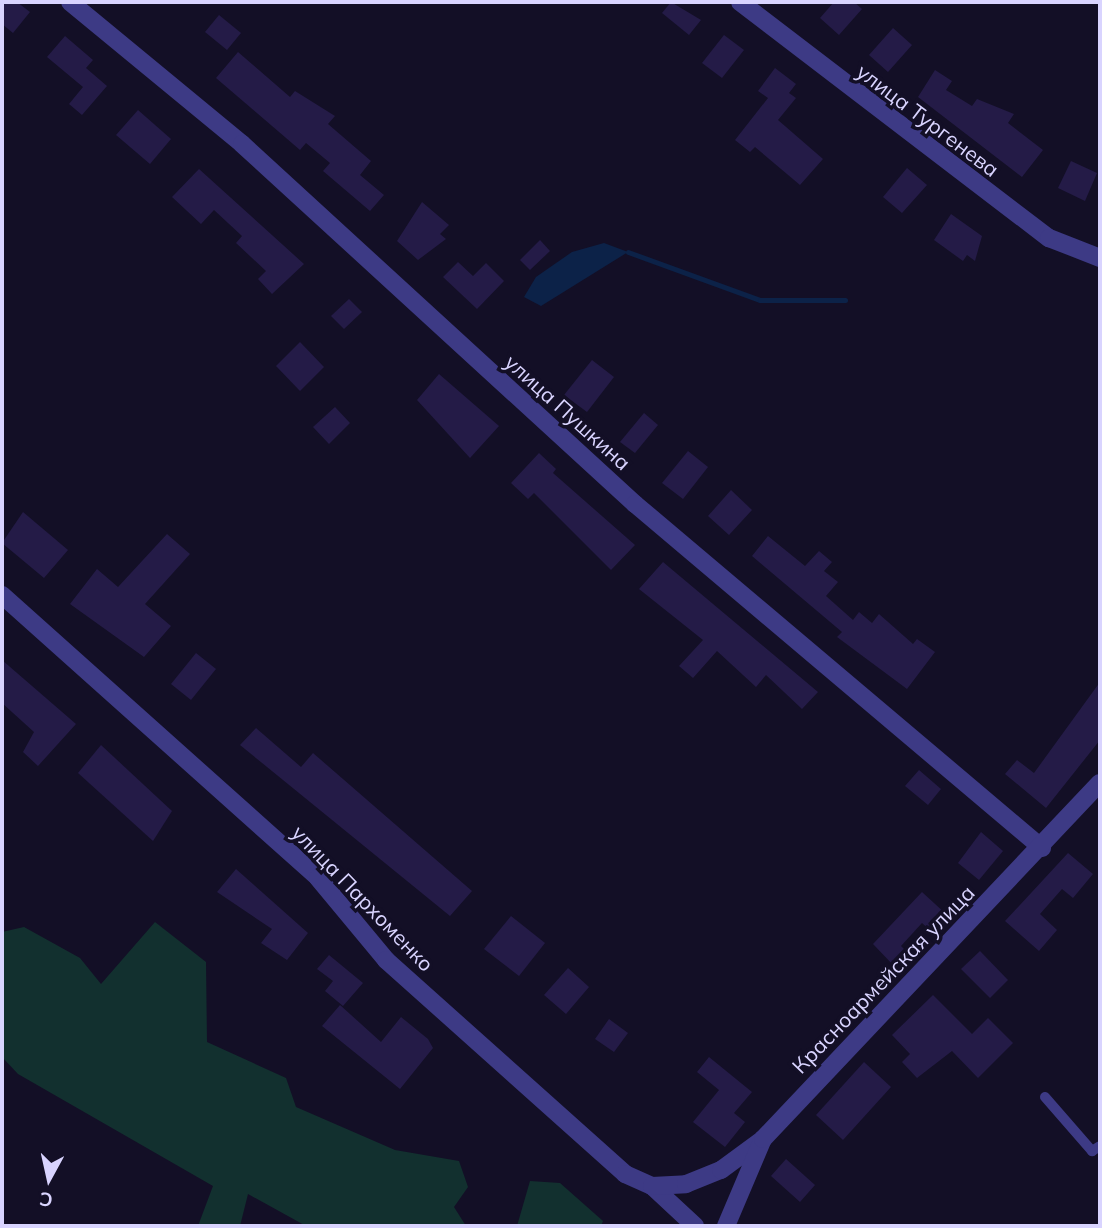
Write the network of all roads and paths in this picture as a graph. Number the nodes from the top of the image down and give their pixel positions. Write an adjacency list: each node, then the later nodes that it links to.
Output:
1 (70, 2): 6 (street, улица Пушкина)
2 (740, 2): 3 (street, улица Тургенева)
3 (1100, 258)
4 (2, 595): 10 (street, улица Пархоменко)
5 (1100, 783): 6 (street, Красноармейская улица)
6 (1042, 848): 8 (street, Красноармейская улица)
7 (1045, 1097): 9 (lane)
8 (763, 1139): 10 (street); 12 (street, Красноармейская улица)
9 (1100, 1146)
10 (652, 1186): 11 (street, улица Пархоменко)
11 (695, 1226)
12 (726, 1226)

